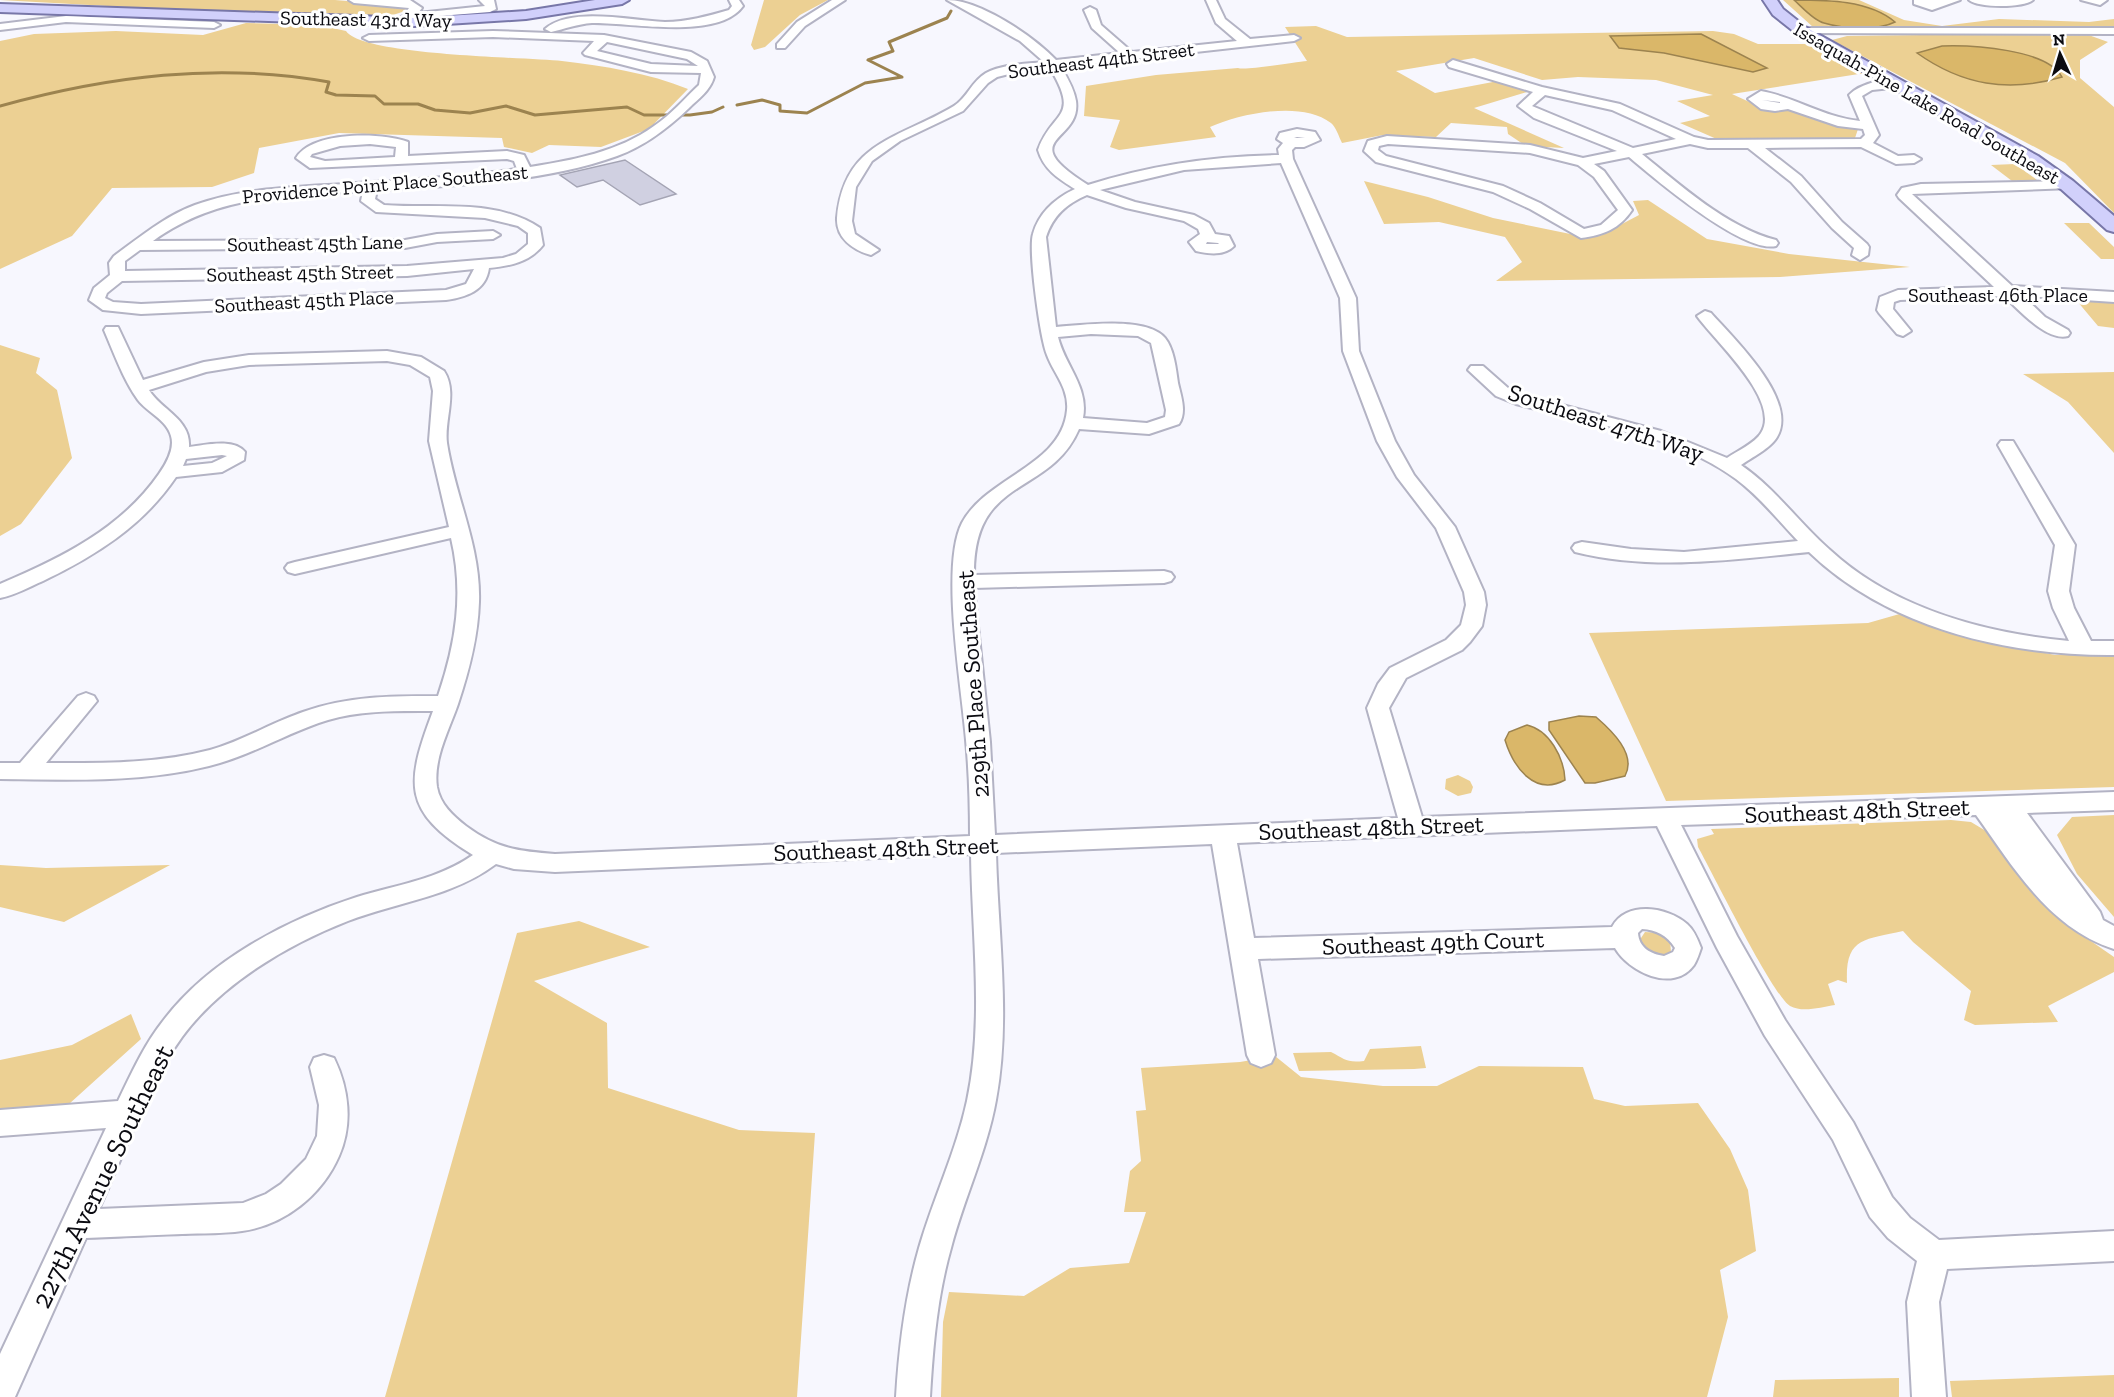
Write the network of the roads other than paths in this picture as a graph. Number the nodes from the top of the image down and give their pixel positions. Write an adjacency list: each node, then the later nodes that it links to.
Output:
1 (354, 0): 18 (street)
2 (622, 0): 16 (main road, Southeast 43rd Way)
3 (734, 0): 25 (street)
4 (840, 0): 30 (street)
5 (952, 0): 32 (street)
6 (1211, 0): 29 (street)
7 (1770, 0): 24 (main road, Issaquah-Pine Lake Road Southeast)
8 (1955, 0): 13 (street)
9 (1974, 0): 10 (street)
10 (2028, 0)
11 (2086, 0): 12 (street)
12 (2102, 0)
13 (1937, 1)
14 (486, 3): 16 (main road); 18 (street)
15 (0, 8): 19 (main road, Southeast 43rd Way)
16 (572, 9): 20 (main road, Southeast 43rd Way)
17 (1090, 10): 31 (street)
18 (418, 11): 20 (street)
19 (267, 17): 20 (main road, Southeast 43rd Way); 26 (main road)
20 (392, 22): 26 (street)
21 (214, 24): 22 (street)
22 (0, 27)
23 (2114, 31): 24 (street)
24 (1802, 32): 35 (main road, Issaquah-Pine Lake Road Southeast)
25 (542, 35): 26 (street); 27 (street)
26 (369, 37)
27 (604, 38): 34 (street); 34 (street)
28 (1294, 38): 29 (street, Southeast 44th Street)
29 (1246, 42): 31 (street, Southeast 44th Street)
30 (781, 46)
31 (1130, 56): 32 (street, Southeast 44th Street)
32 (1052, 64): 47 (street); 54 (street, Southeast 44th Street)
33 (1453, 64): 36 (street)
34 (706, 70): 44 (street, Providence Point Place Southeast)
35 (1901, 87): 38 (street); 45 (main road, Issaquah-Pine Lake Road Southeast)
36 (1539, 90): 39 (street); 41 (street)
37 (1788, 105): 38 (street)
38 (1868, 134): 40 (street)
39 (1690, 140): 40 (street); 41 (street)
40 (1752, 144): 55 (street)
41 (1632, 152): 43 (street); 51 (street)
42 (401, 160): 42 (street); 44 (street)
43 (1583, 162): 43 (street)
44 (526, 172): 46 (street, Providence Point Place Southeast)
45 (2067, 185): 48 (main road, Issaquah-Pine Lake Road Southeast); 59 (street)
46 (371, 187): 53 (street, Providence Point Place Southeast); 56 (street, Southeast 45th Street)
47 (1086, 190): 50 (street); 65 (street); 91 (street)
48 (2114, 226)
49 (493, 235): 52 (street, Southeast 45th Lane)
50 (1209, 236)
51 (1771, 243)
52 (405, 244): 53 (street, Southeast 45th Lane); 57 (street)
53 (137, 246): 58 (street, Providence Point Place Southeast)
54 (871, 250)
55 (1860, 255)
56 (482, 265): 57 (street, Southeast 45th Street); 61 (street, Southeast 45th Place)
57 (407, 271): 58 (street, Southeast 45th Street)
58 (118, 276): 61 (street, Providence Point Place Southeast)
59 (2011, 291): 60 (street, Southeast 46th Place); 64 (street, Southeast 46th Place); 66 (street)
60 (2114, 297)
61 (110, 307)
62 (1705, 316): 72 (street)
63 (112, 330): 68 (street)
64 (1903, 331)
65 (1050, 333): 69 (street); 69 (street)
66 (2062, 333)
67 (1478, 370): 72 (street, Southeast 47th Way)
68 (139, 387): 71 (street); 74 (street)
69 (1074, 423): 79 (street, 229th Place Southeast)
70 (2007, 445): 82 (street)
71 (179, 454): 73 (street); 73 (street)
72 (1728, 466): 75 (street, Southeast 47th Way)
73 (170, 472): 80 (street)
74 (458, 531): 77 (street); 84 (street)
75 (1813, 546): 76 (street); 82 (street, Southeast 47th Way)
76 (1582, 548)
77 (295, 567)
78 (1164, 577): 79 (street)
79 (964, 582): 93 (street, 229th Place Southeast)
80 (0, 592)
81 (2114, 648): 82 (street, Southeast 47th Way)
82 (2084, 649)
83 (86, 701): 86 (street)
84 (447, 703): 86 (street); 94 (street)
85 (0, 771): 86 (street)
86 (26, 771)
87 (2114, 801): 88 (street, Southeast 48th Street)
88 (2008, 805): 89 (street, Southeast 48th Street); 95 (street)
89 (1983, 806): 90 (street, Southeast 48th Street); 95 (street)
90 (1665, 818): 91 (street, Southeast 48th Street); 104 (street)
91 (1413, 826): 92 (street, Southeast 48th Street)
92 (1222, 834): 93 (street, Southeast 48th Street); 97 (street)
93 (982, 845): 94 (street, Southeast 48th Street); 106 (street, 229th Place Southeast)
94 (492, 854): 100 (street, 227th Avenue Southeast)
95 (2106, 934)
96 (1623, 937): 97 (street, Southeast 49th Court)
97 (1242, 949): 98 (street)
98 (1261, 1054)
99 (324, 1067): 102 (street)
100 (128, 1113): 101 (street); 102 (street, 227th Avenue Southeast)
101 (0, 1123)
102 (77, 1224): 105 (street, 227th Avenue Southeast)
103 (2114, 1246): 104 (street)
104 (1934, 1256): 107 (street)
105 (0, 1392)
106 (913, 1397)
107 (1929, 1397)

